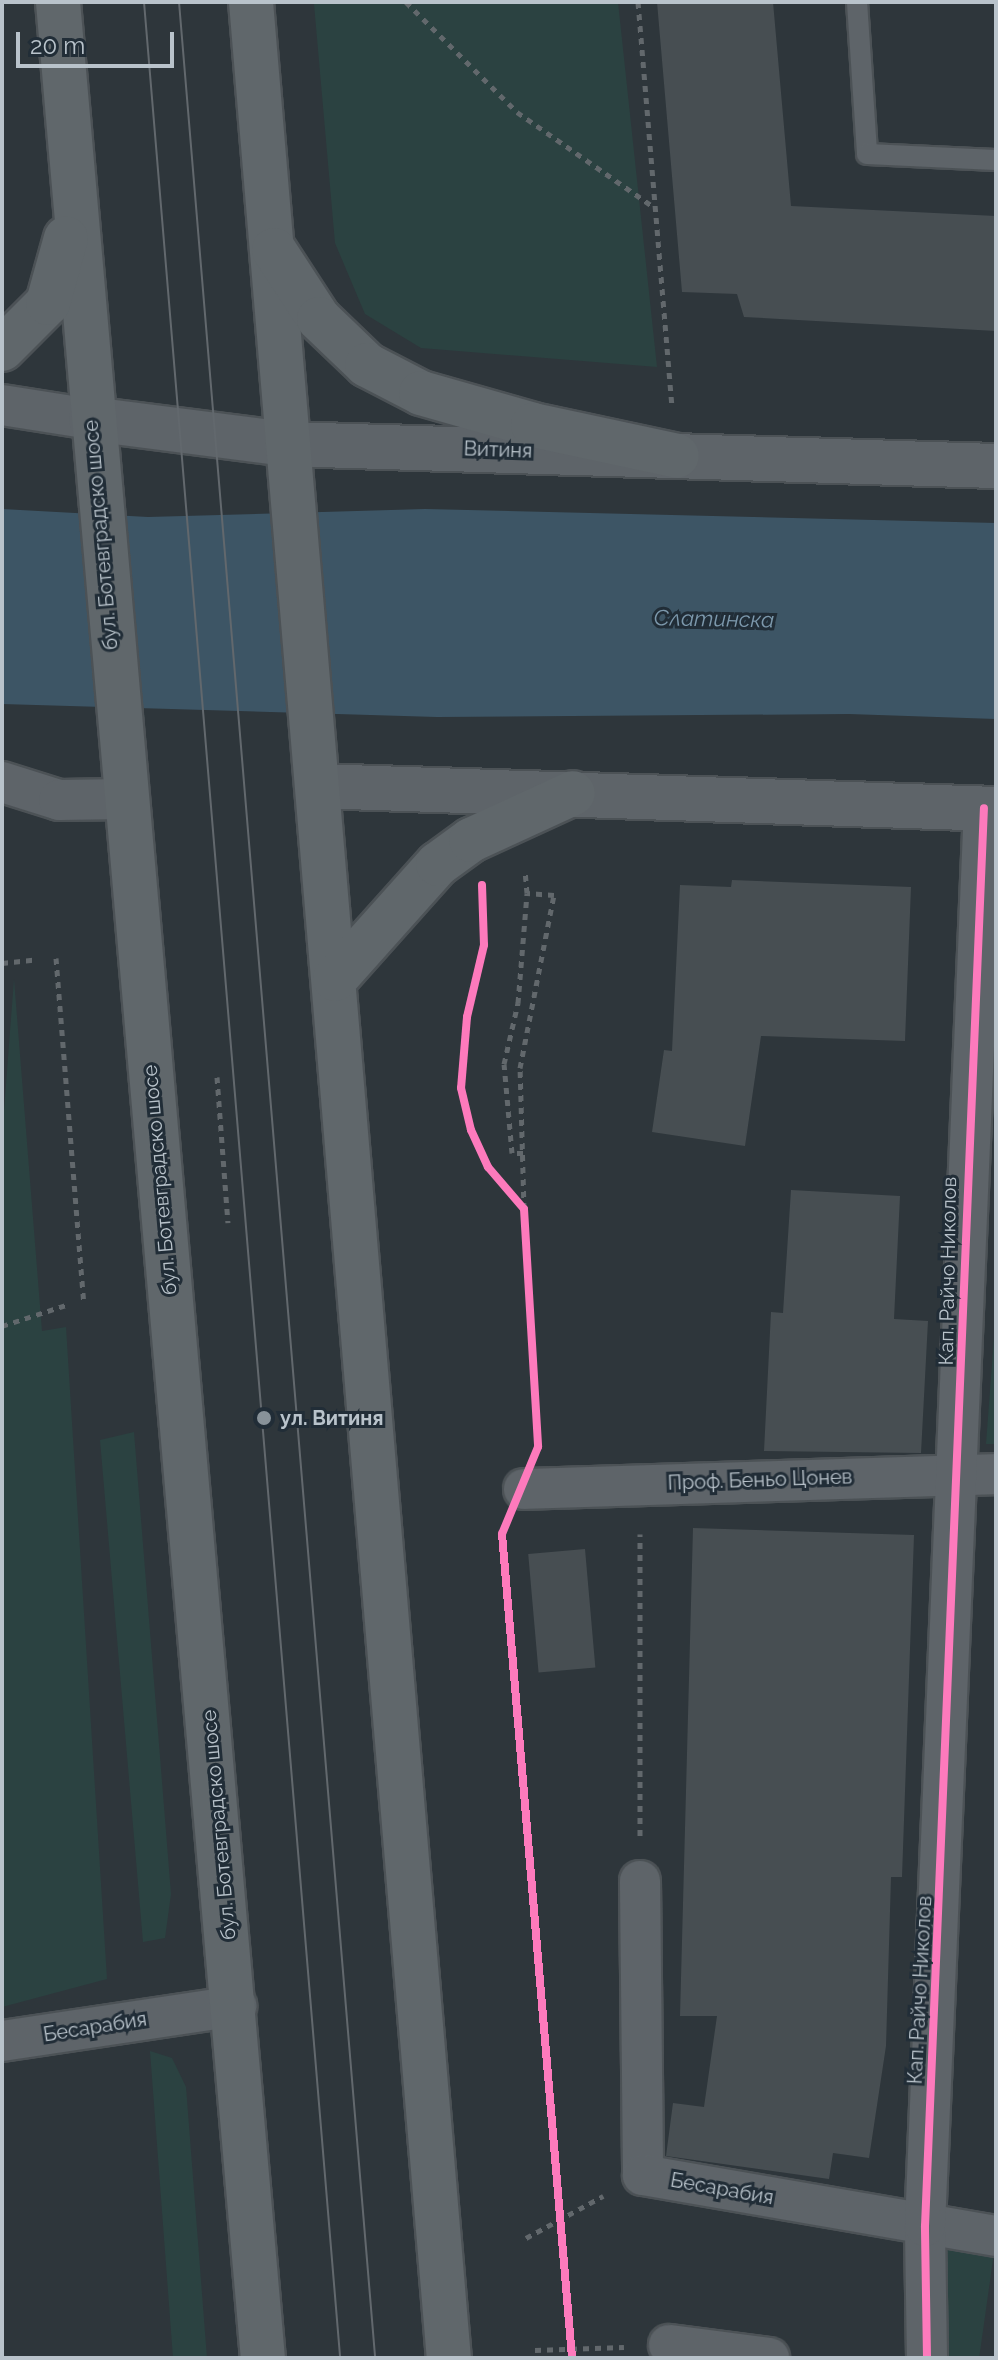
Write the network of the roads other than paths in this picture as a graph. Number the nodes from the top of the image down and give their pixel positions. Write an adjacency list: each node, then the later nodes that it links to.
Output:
1 (58, 2): 5 (main road, бул. Ботевградско шосе)
2 (251, 2): 6 (main road)
3 (857, 2): 4 (lane)
4 (996, 160)
5 (73, 192): 7 (main road); 9 (main road, бул. Ботевградско шосе)
6 (271, 244): 10 (main road); 11 (main road)
7 (2, 349)
8 (2, 405): 9 (street, Витиня)
9 (91, 419): 10 (street, Витиня); 16 (main road, бул. Ботевградско шосе)
10 (287, 444): 11 (street, Витиня); 14 (main road)
11 (677, 456): 12 (street, Витиня)
12 (996, 466)
13 (2, 782): 16 (street)
14 (317, 786): 15 (street); 18 (main road)
15 (573, 793): 17 (street); 18 (main road)
16 (125, 799): 22 (main road, бул. Ботевградско шосе)
17 (990, 808): 19 (street, Кап. Райчо Николов)
18 (335, 979): 28 (main road)
19 (978, 1474): 20 (street, Проф. Беньо Цонев); 24 (street, Кап. Райчо Николов)
20 (524, 1489)
21 (640, 1881): 24 (street, Бесарабия)
22 (236, 2006): 23 (street, Бесарабия); 27 (main road, бул. Ботевградско шосе)
23 (2, 2041)
24 (925, 2226): 25 (street, Бесарабия); 30 (street, Кап. Райчо Николов)
25 (996, 2236)
26 (669, 2345): 29 (street)
27 (263, 2358)
28 (449, 2358)
29 (769, 2358)
30 (927, 2358)

